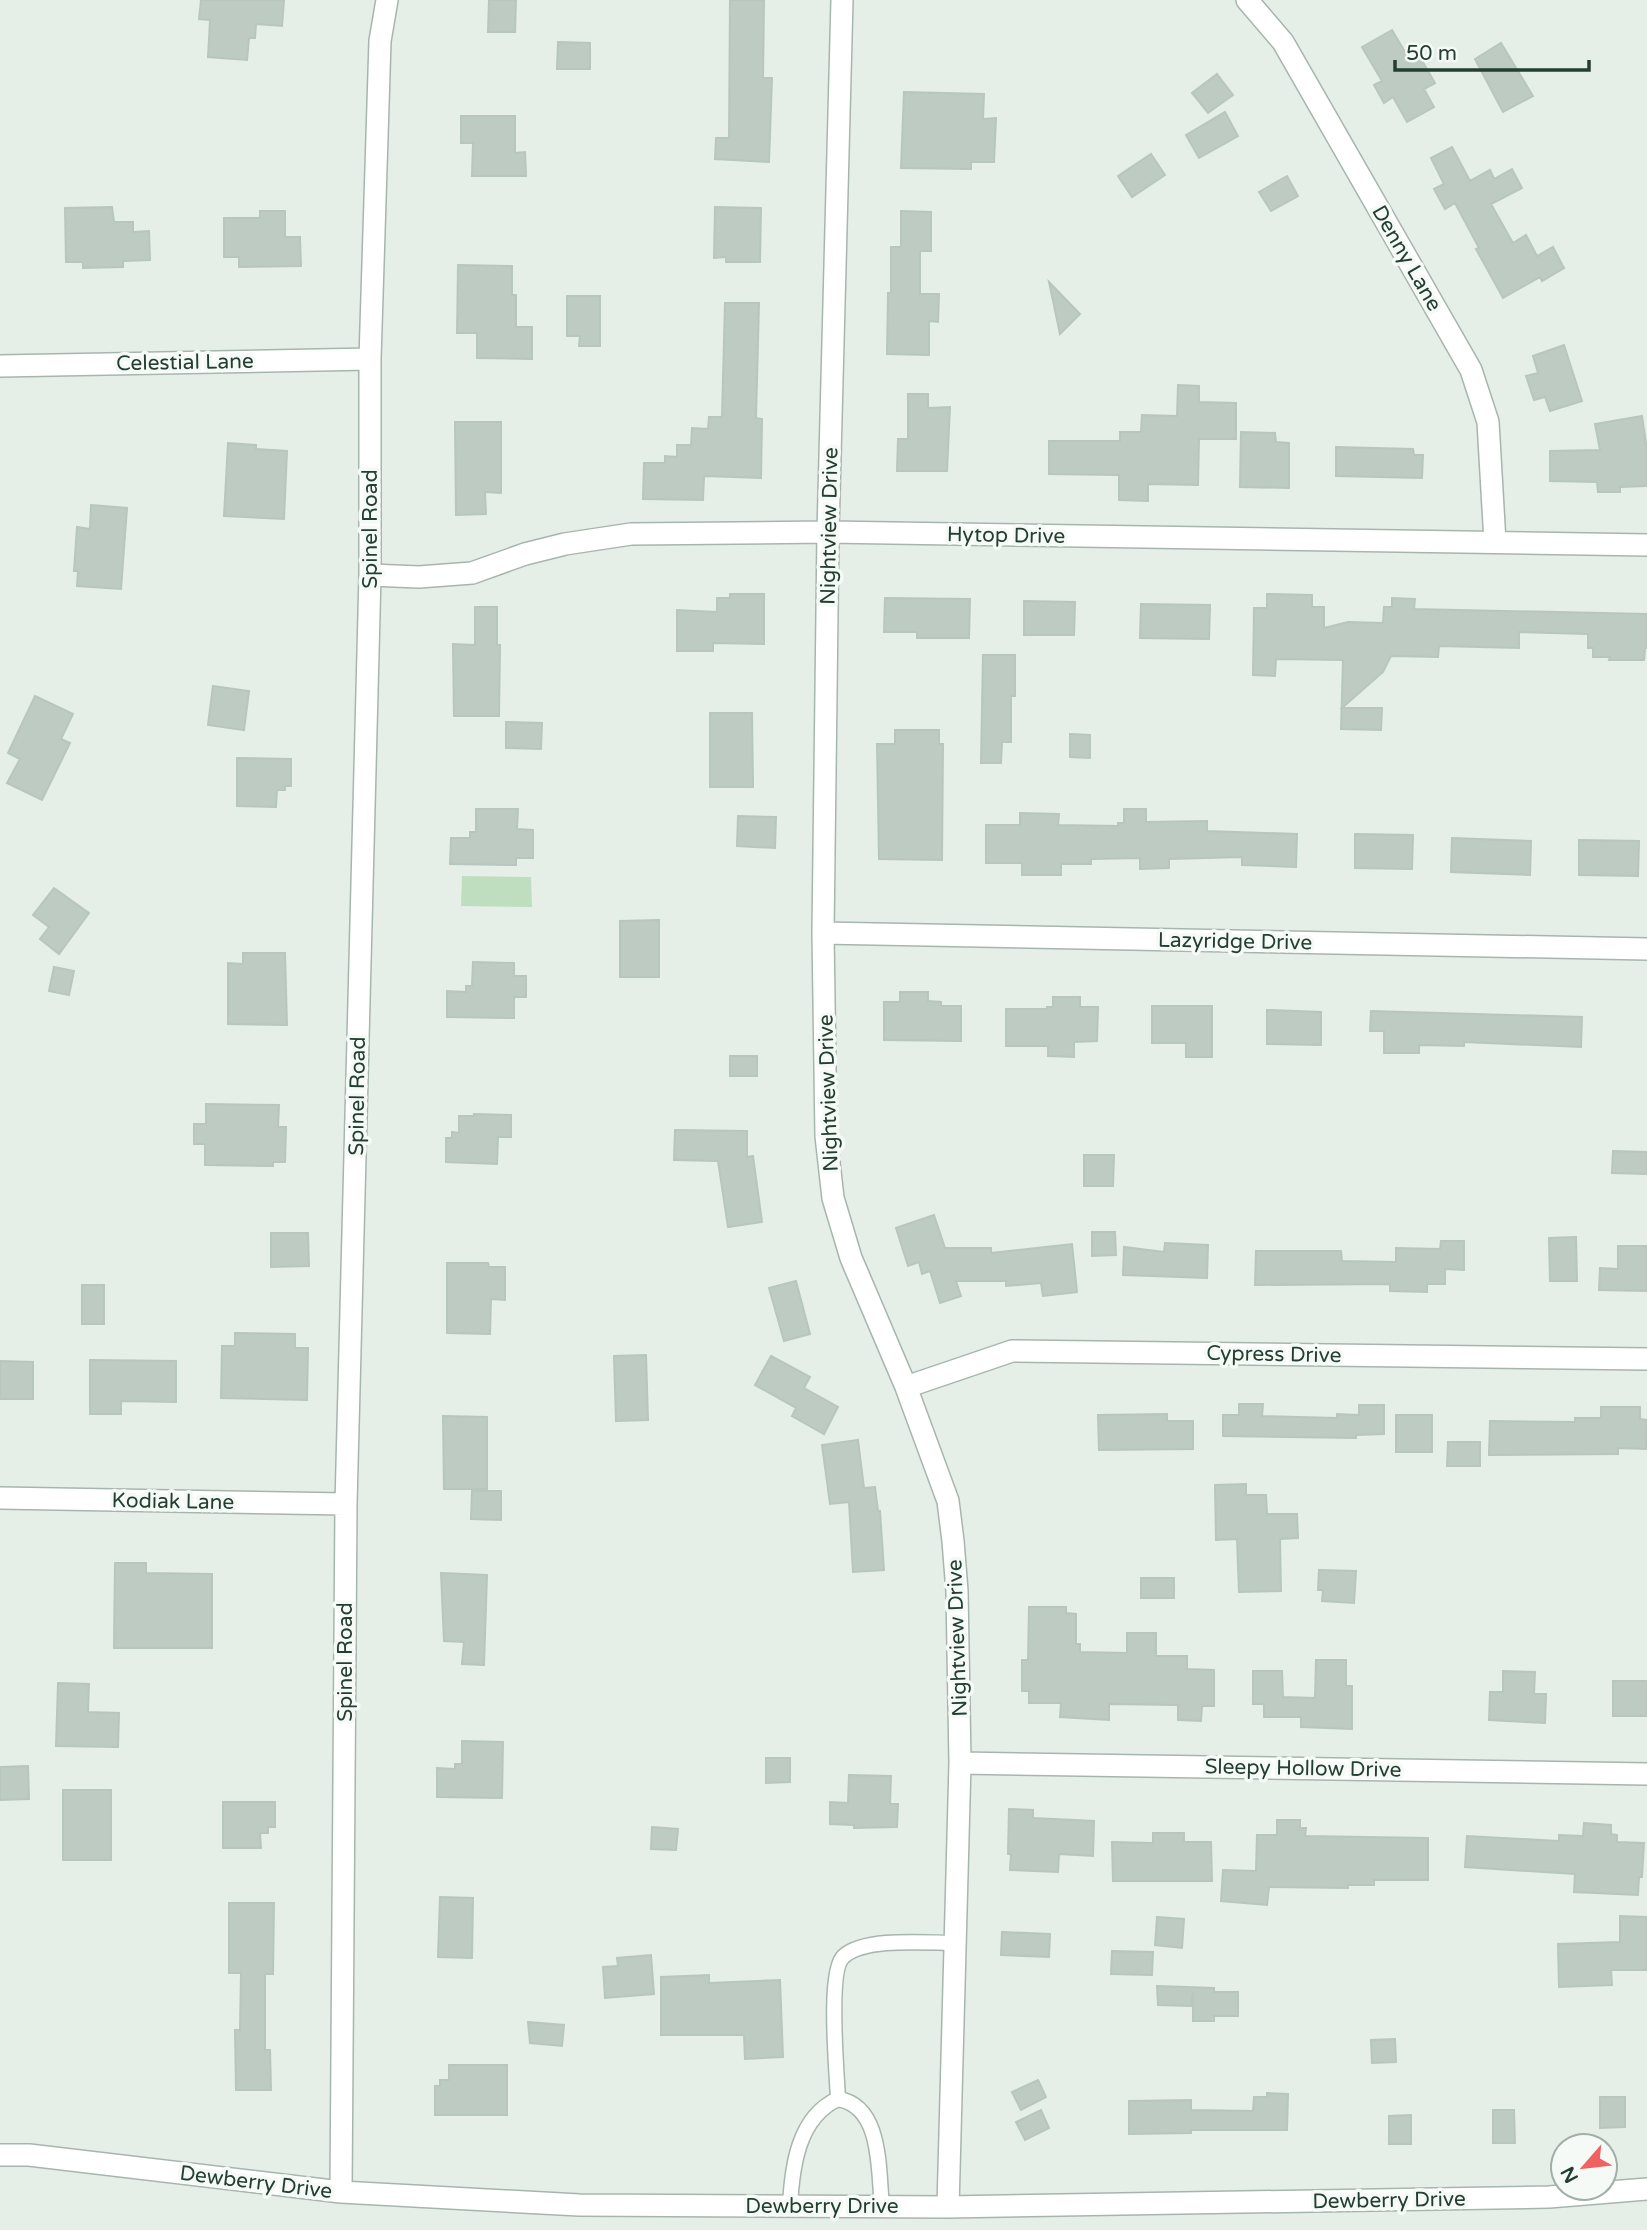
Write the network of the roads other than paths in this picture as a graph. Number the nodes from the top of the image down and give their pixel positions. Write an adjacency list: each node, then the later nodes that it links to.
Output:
1 (387, 0): 4 (street, Spinel Road)
2 (842, 0): 6 (street, Nightview Drive)
3 (1247, 0): 7 (street, Denny Lane)
4 (370, 359): 5 (street, Celestial Lane); 9 (street, Spinel Road)
5 (0, 366)
6 (828, 533): 7 (street, Hytop Drive); 9 (street, Hytop Drive); 10 (street, Nightview Drive)
7 (1495, 542): 8 (street, Hytop Drive)
8 (1647, 545)
9 (370, 575): 15 (street, Spinel Road)
10 (823, 933): 11 (street, Lazyridge Drive); 13 (street, Nightview Drive)
11 (1647, 949)
12 (1647, 1359): 13 (street, Cypress Drive)
13 (906, 1387): 16 (street, Nightview Drive)
14 (0, 1498): 15 (street, Kodiak Lane)
15 (346, 1504): 22 (street, Spinel Road)
16 (960, 1763): 17 (street, Sleepy Hollow Drive); 18 (street, Nightview Drive)
17 (1647, 1774)
18 (955, 1943): 19 (lane); 25 (street, Nightview Drive)
19 (838, 2099): 23 (lane); 24 (lane)
20 (0, 2155): 22 (street, Dewberry Drive)
21 (1647, 2189): 25 (street, Dewberry Drive)
22 (341, 2192): 23 (street, Dewberry Drive)
23 (790, 2206): 24 (street, Dewberry Drive)
24 (881, 2206): 25 (street, Dewberry Drive)
25 (948, 2207)

